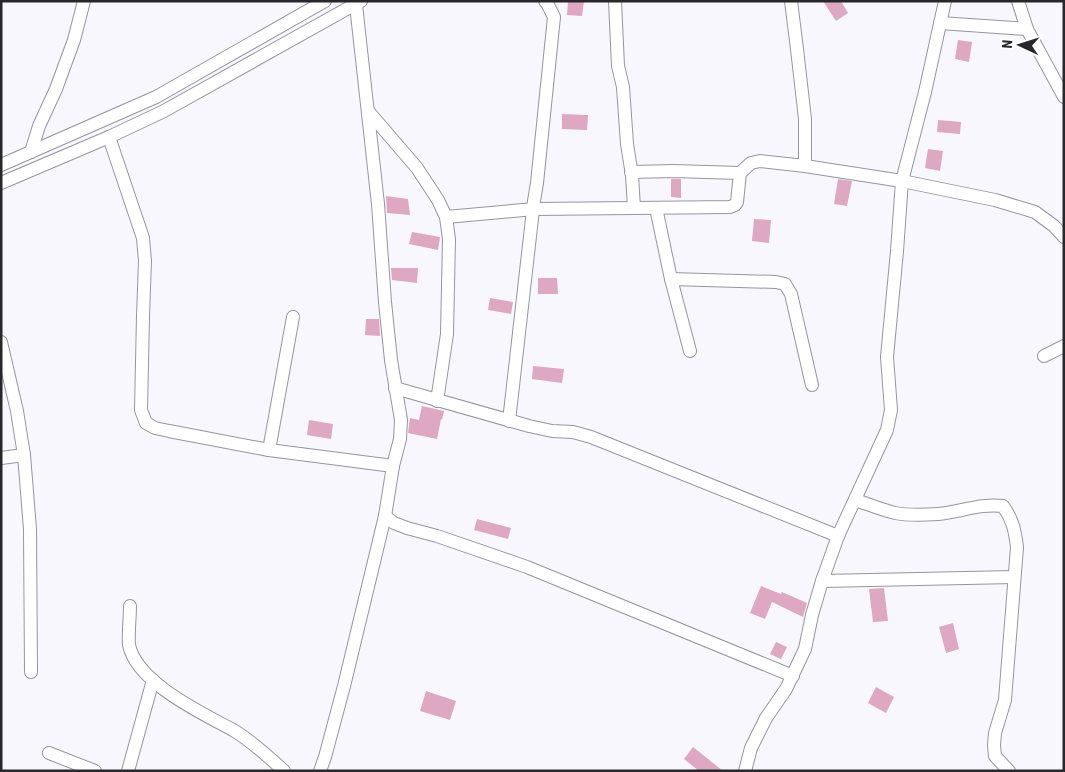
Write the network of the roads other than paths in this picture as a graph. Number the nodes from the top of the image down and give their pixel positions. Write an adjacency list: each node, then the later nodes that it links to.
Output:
1 (84, 1): 15 (street)
2 (325, 1): 9 (street)
3 (545, 1): 24 (street)
4 (615, 1): 18 (street)
5 (791, 1): 17 (street)
6 (945, 1): 10 (street)
7 (1018, 1): 11 (street)
8 (358, 3): 13 (street); 14 (street)
9 (307, 6): 15 (street)
10 (940, 23): 11 (street); 20 (street)
11 (1026, 29): 12 (street)
12 (1064, 97)
13 (368, 111): 25 (street); 35 (street)
14 (109, 137): 21 (street); 38 (street)
15 (31, 152): 16 (street)
16 (1, 165)
17 (805, 166): 19 (street); 20 (street)
18 (631, 172): 19 (street); 22 (street)
19 (740, 173): 23 (street)
20 (902, 182): 26 (street); 42 (street)
21 (1, 183)
22 (634, 208): 23 (street); 24 (street)
23 (656, 208): 27 (street)
24 (534, 210): 25 (street); 37 (street)
25 (446, 217): 36 (street)
26 (1064, 237)
27 (672, 279): 31 (street); 34 (street)
28 (293, 316): 38 (street)
29 (1, 342): 33 (street)
30 (1064, 346): 32 (street)
31 (690, 351)
32 (1044, 356)
33 (4, 369): 39 (street)
34 (812, 385)
35 (395, 388): 36 (street); 41 (street)
36 (437, 400): 37 (street)
37 (509, 421): 44 (street)
38 (269, 450): 41 (street)
39 (24, 455): 40 (street); 48 (street)
40 (1, 458)
41 (393, 466): 43 (street)
42 (855, 500): 44 (street); 45 (street)
43 (385, 516): 49 (street); 55 (street)
44 (838, 536): 46 (street)
45 (1014, 577): 46 (street); 57 (street)
46 (822, 581): 49 (street)
47 (130, 606): 50 (street)
48 (31, 672)
49 (793, 676): 56 (street)
50 (153, 680): 53 (street); 54 (street)
51 (49, 753): 52 (street)
52 (96, 771)
53 (128, 771)
54 (284, 771)
55 (320, 771)
56 (745, 771)
57 (1008, 771)

